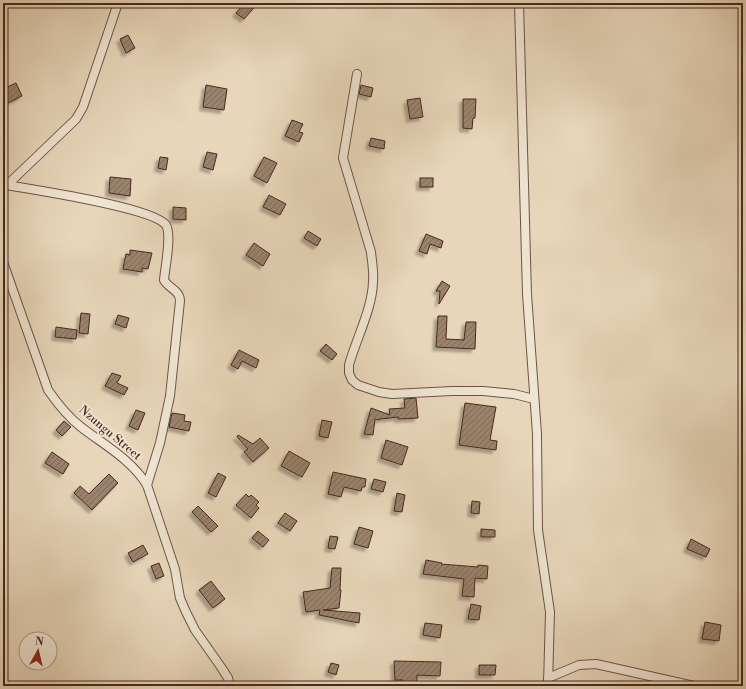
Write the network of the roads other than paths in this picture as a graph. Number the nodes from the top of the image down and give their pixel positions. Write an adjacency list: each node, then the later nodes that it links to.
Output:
1 (118, 3): 4 (street)
2 (519, 3): 6 (street)
3 (357, 74): 6 (street)
4 (5, 187): 7 (street)
5 (3, 262): 7 (street, Nzungu Street)
6 (534, 399): 8 (street)
7 (147, 485): 9 (street, Nzungu Street)
8 (548, 682): 10 (street)
9 (230, 686)
10 (694, 686)

